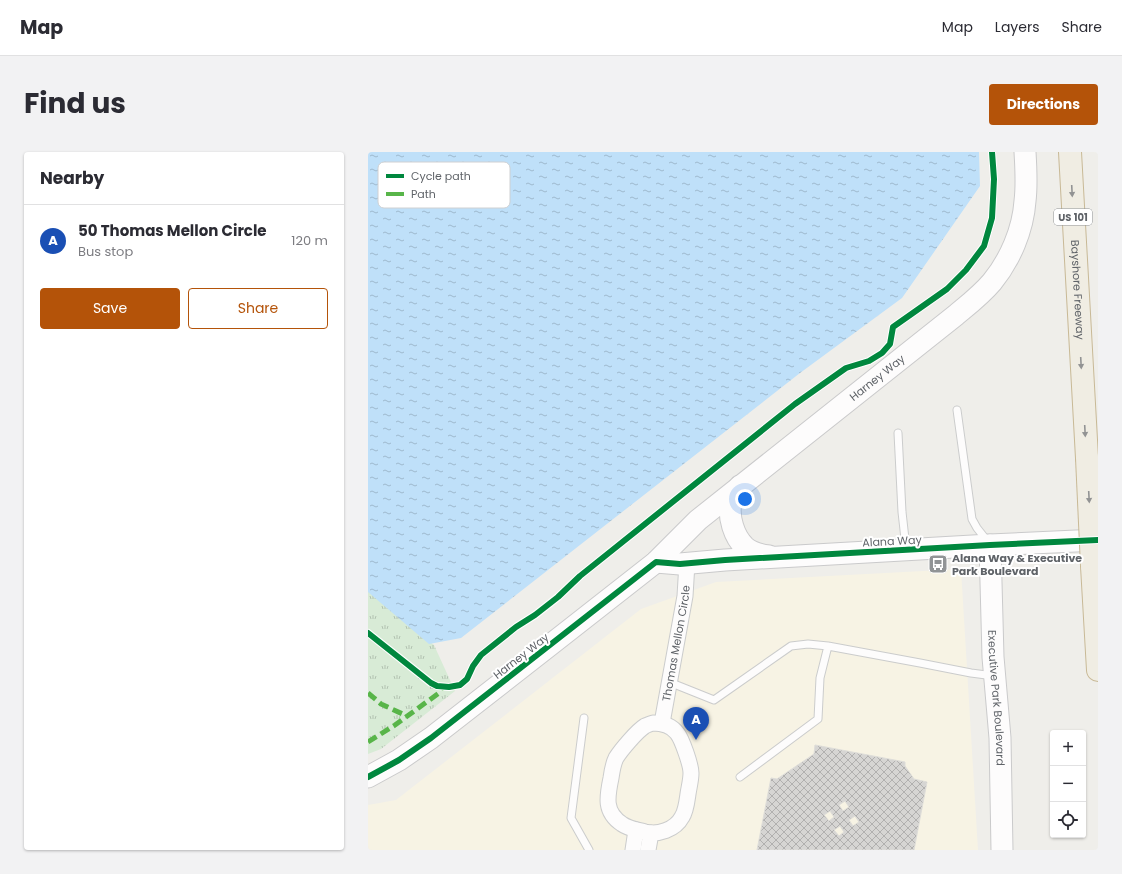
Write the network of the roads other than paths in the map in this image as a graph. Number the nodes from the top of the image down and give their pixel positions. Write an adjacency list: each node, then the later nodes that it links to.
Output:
1 (1025, 152): 5 (street, Harney Way)
2 (1070, 152): 14 (highway, Bayshore Freeway / US 101, one-way to 14, bridge)
3 (957, 410): 8 (lane)
4 (898, 433): 9 (lane)
5 (740, 485): 6 (street, Harney Way); 10 (street)
6 (698, 520): 11 (street, Harney Way); 12 (street)
7 (1098, 540): 8 (street, Alana Way)
8 (990, 545): 9 (street, Alana Way); 15 (street, Executive Park Boulevard)
9 (906, 550): 10 (street, Alana Way)
10 (777, 557): 12 (street, Alana Way)
11 (656, 562): 12 (street); 19 (street, Harney Way)
12 (687, 564): 16 (street, Thomas Mellon Circle)
13 (828, 646): 15 (lane); 16 (lane); 20 (lane)
14 (1098, 670)
15 (994, 676): 26 (street, Executive Park Boulevard)
16 (669, 682): 18 (street, Thomas Mellon Circle)
17 (584, 718): 23 (lane)
18 (662, 723): 21 (street); 22 (street)
19 (368, 777)
20 (740, 777)
21 (636, 830): 22 (street); 24 (street)
22 (651, 833): 25 (street)
23 (589, 850)
24 (633, 850)
25 (648, 850)
26 (1002, 850)

